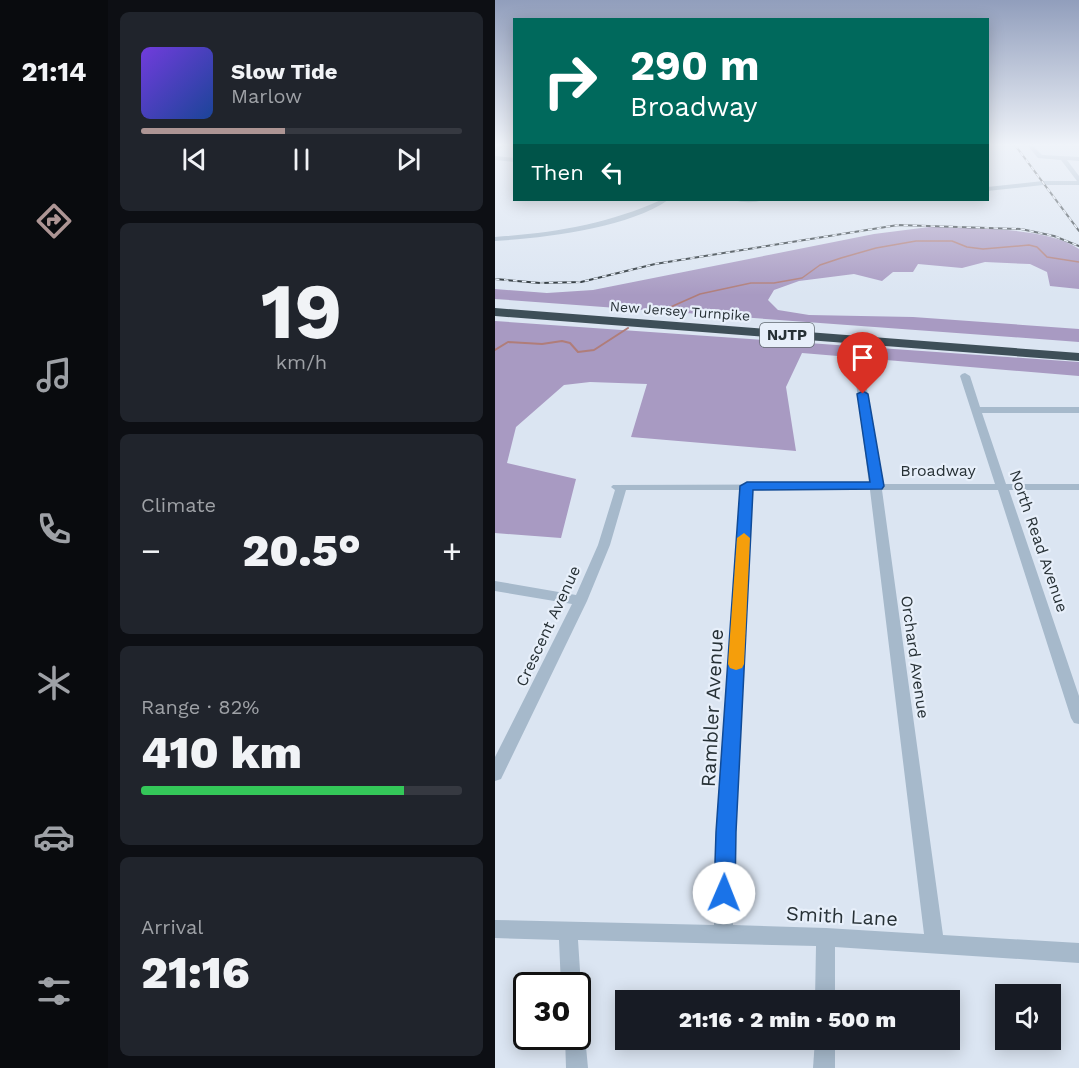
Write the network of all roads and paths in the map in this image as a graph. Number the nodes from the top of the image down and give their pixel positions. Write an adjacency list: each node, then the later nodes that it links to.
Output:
1 (662, 201): 2 (street)
2 (495, 239)
3 (495, 305): 5 (highway, New Jersey Turnpike / NJTP)
4 (495, 312): 6 (highway, New Jersey Turnpike / NJTP)
5 (1079, 349)
6 (1079, 357)
7 (860, 375): 12 (street, Orchard Avenue)
8 (965, 376): 9 (street, North Read Avenue)
9 (976, 410): 10 (street); 14 (street, North Read Avenue)
10 (1079, 410)
11 (747, 486): 12 (street, Broadway); 13 (street, Broadway); 22 (street, Rambler Avenue)
12 (877, 486): 14 (street, Broadway); 24 (street, Orchard Avenue)
13 (619, 487): 17 (street, Crescent Avenue)
14 (1003, 487): 15 (street, Broadway); 18 (street, North Read Avenue)
15 (1079, 487)
16 (495, 586): 17 (street)
17 (580, 601): 19 (street, Crescent Avenue)
18 (1079, 717)
19 (495, 774)
20 (495, 929): 21 (street, Smith Lane)
21 (568, 930): 22 (street, Smith Lane); 26 (street)
22 (723, 933): 23 (street, Smith Lane)
23 (826, 937): 24 (street, Smith Lane); 27 (street)
24 (935, 944): 25 (street, Smith Lane)
25 (1079, 953)
26 (570, 972)
27 (825, 990)
28 (576, 1050): 30 (street)
29 (825, 1050): 31 (street)
30 (577, 1068)
31 (824, 1068)

